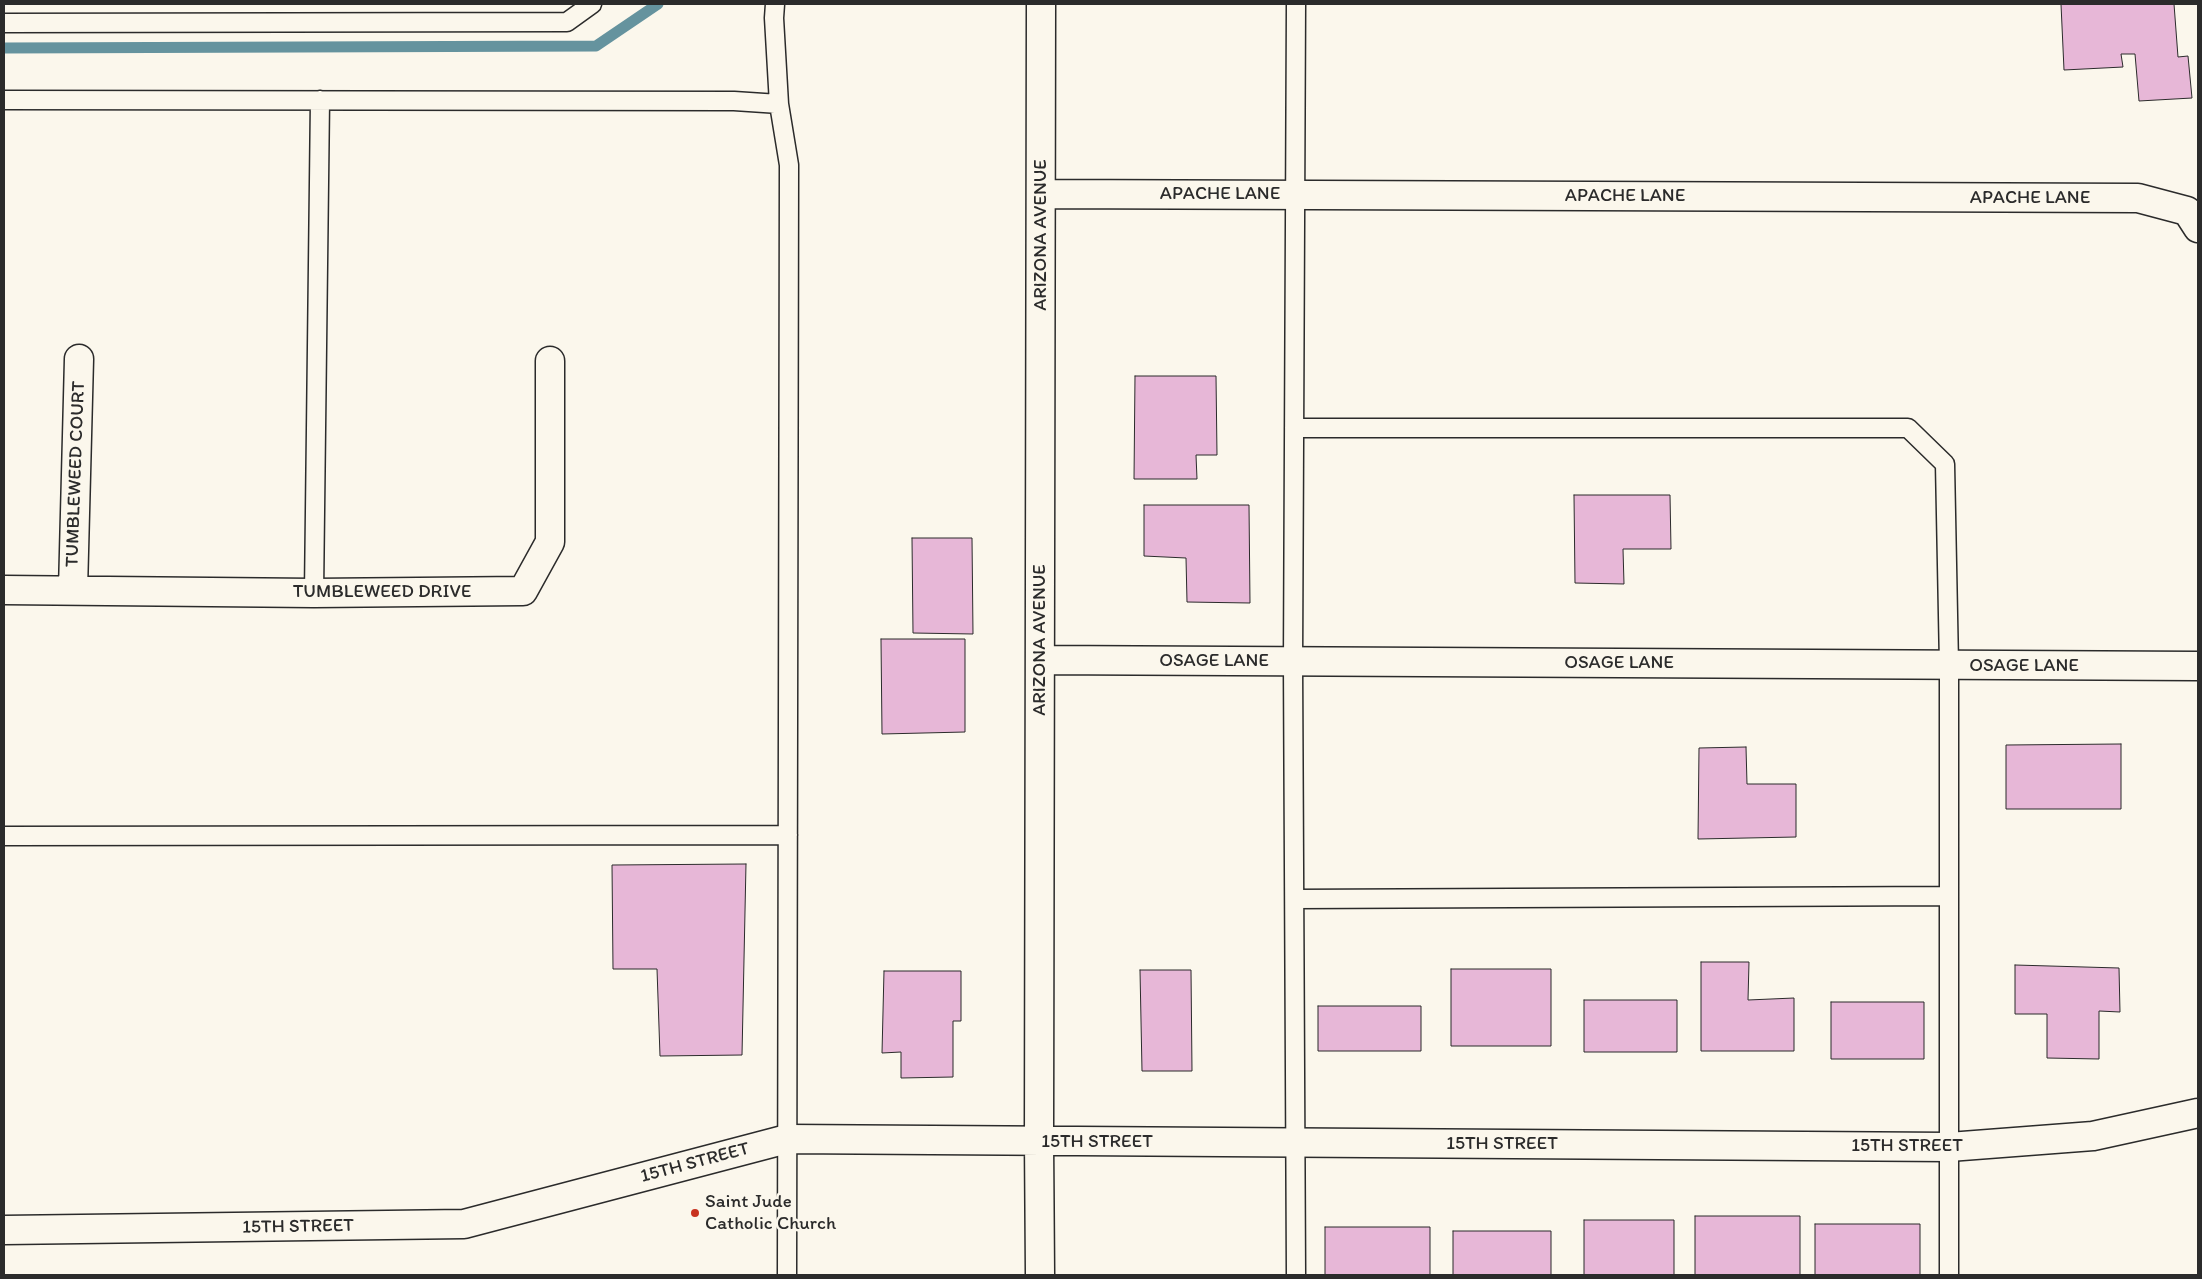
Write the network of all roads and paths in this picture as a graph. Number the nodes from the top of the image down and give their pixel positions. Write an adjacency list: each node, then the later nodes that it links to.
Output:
1 (592, 4): 5 (lane)
2 (775, 4): 8 (lane)
3 (1041, 4): 9 (street, ARIZONA AVENUE)
4 (1296, 4): 10 (lane)
5 (4, 23)
6 (4, 100): 7 (lane)
7 (320, 100): 8 (lane); 17 (lane)
8 (779, 104): 22 (lane)
9 (1041, 194): 10 (street, APACHE LANE); 18 (street, ARIZONA AVENUE)
10 (1295, 195): 11 (street, APACHE LANE); 14 (lane)
11 (2198, 228)
12 (79, 359): 16 (street, TUMBLEWEED COURT)
13 (550, 361): 17 (street, TUMBLEWEED DRIVE)
14 (1294, 428): 19 (lane); 20 (lane)
15 (4, 590): 16 (street, TUMBLEWEED DRIVE)
16 (73, 590): 17 (street, TUMBLEWEED DRIVE)
17 (314, 593)
18 (1040, 660): 19 (street, OSAGE LANE); 28 (street, ARIZONA AVENUE)
19 (1293, 662): 20 (street, OSAGE LANE); 25 (lane)
20 (1949, 665): 21 (street, OSAGE LANE); 24 (lane)
21 (2198, 666)
22 (788, 835): 23 (lane); 27 (lane)
23 (4, 836)
24 (1949, 896): 25 (lane); 30 (lane)
25 (1295, 899): 29 (lane)
26 (2198, 1114): 30 (street, 15TH STREET)
27 (787, 1139): 28 (street, 15TH STREET); 31 (street, 15TH STREET); 32 (lane)
28 (1038, 1141): 29 (street, 15TH STREET); 33 (street, ARIZONA AVENUE)
29 (1296, 1142): 30 (street, 15TH STREET); 34 (lane)
30 (1949, 1147): 35 (lane)
31 (4, 1230)
32 (787, 1275)
33 (1040, 1275)
34 (1296, 1275)
35 (1949, 1275)

